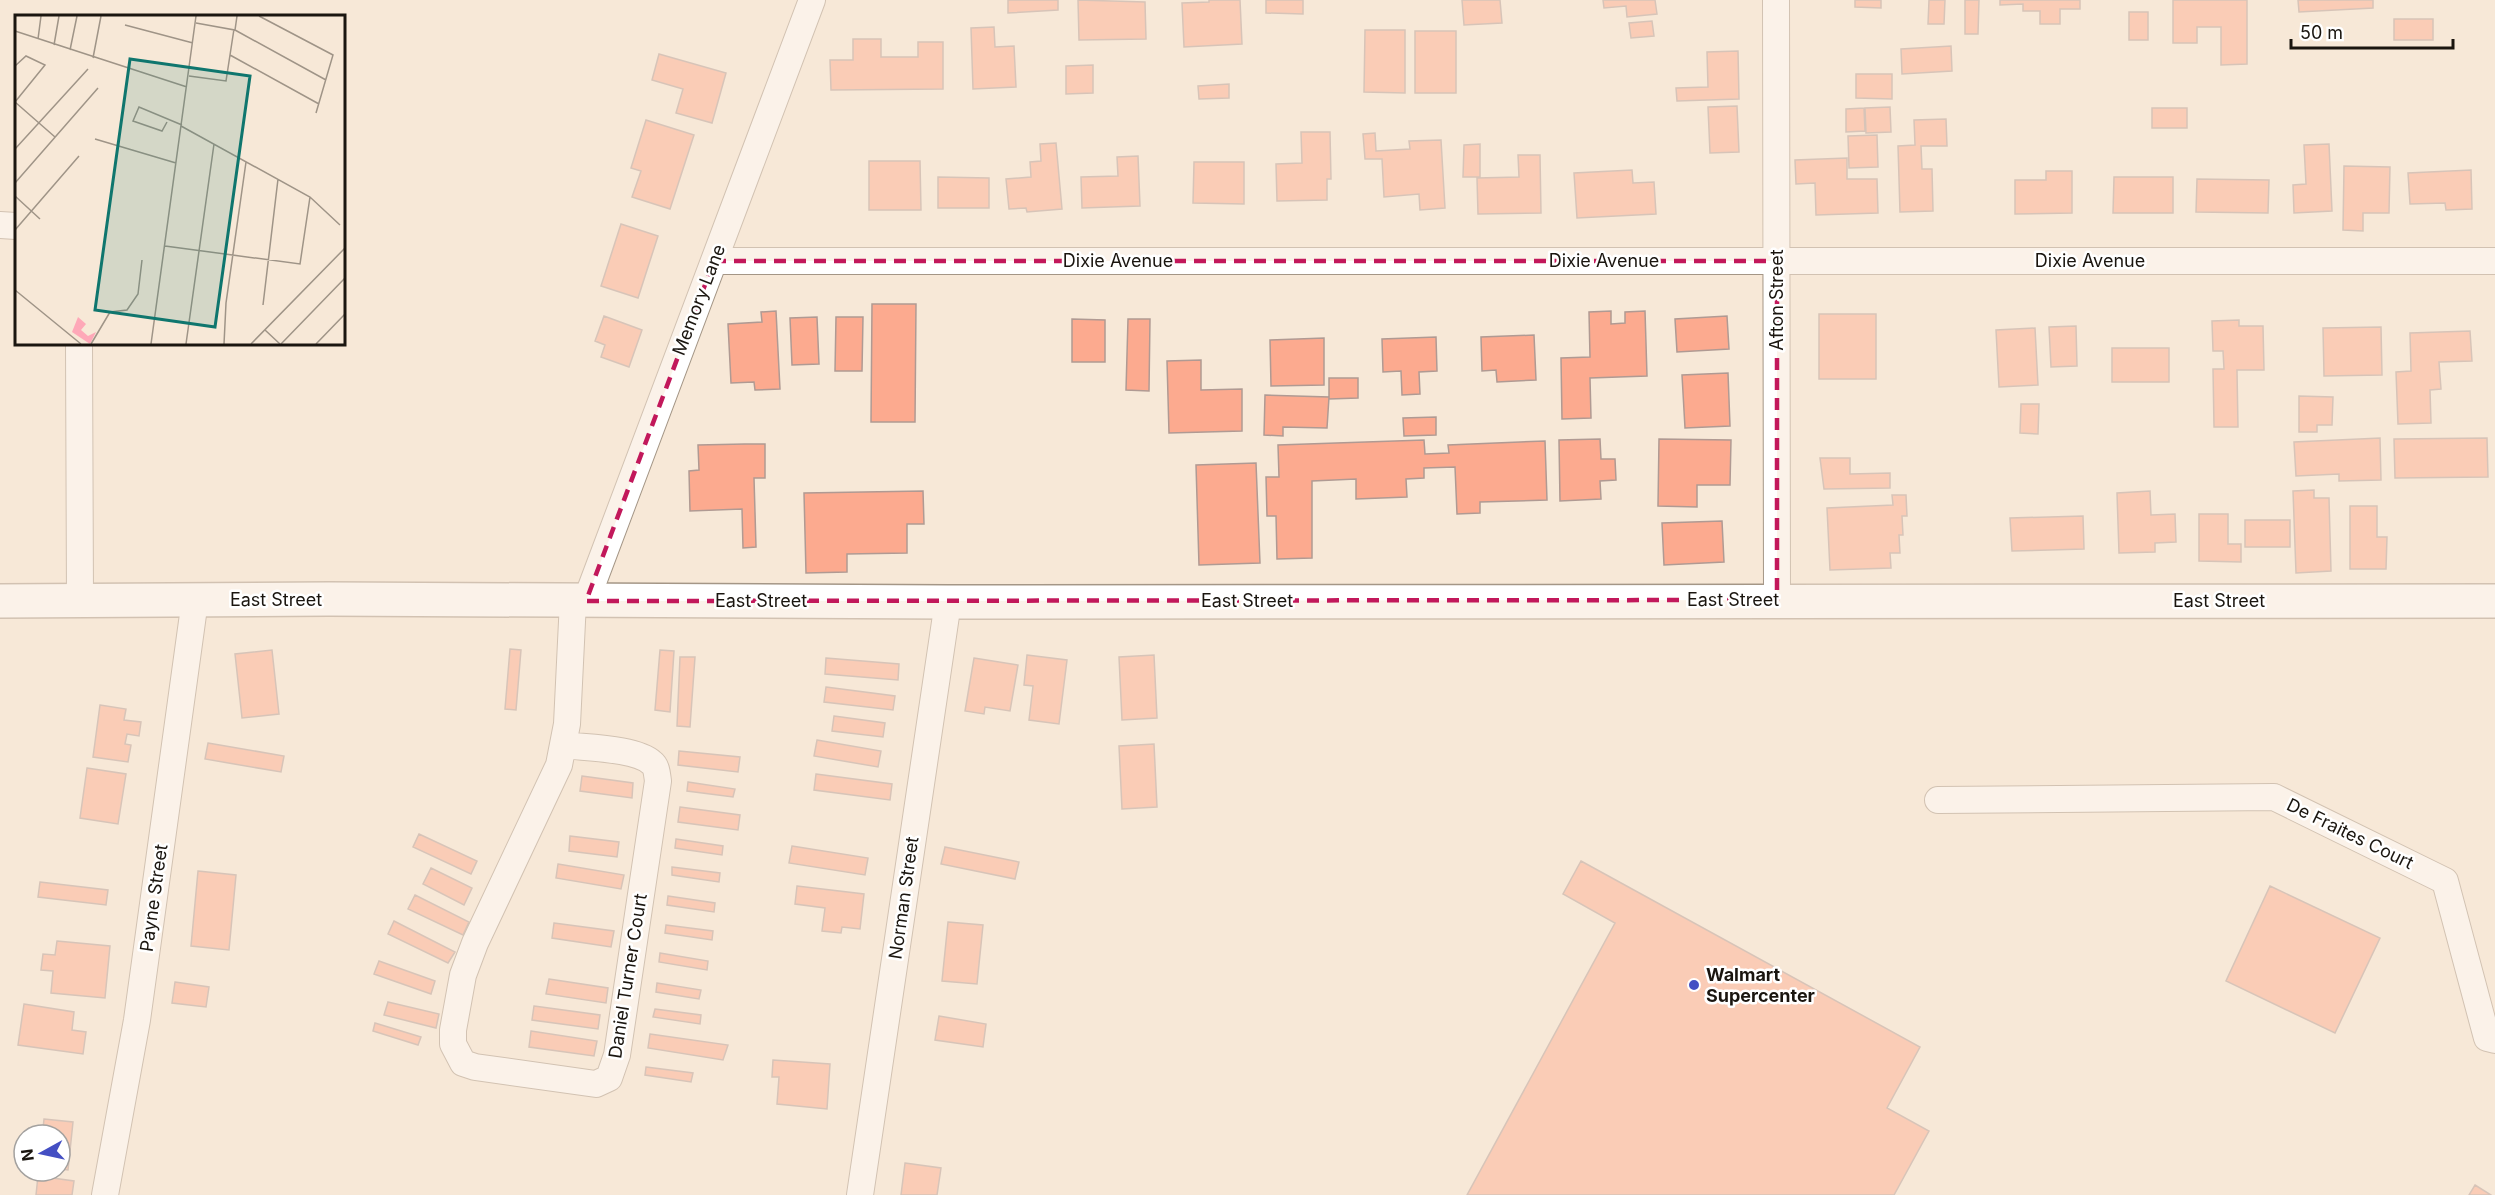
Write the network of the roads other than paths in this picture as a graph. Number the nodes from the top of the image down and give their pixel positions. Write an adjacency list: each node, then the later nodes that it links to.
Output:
1 (812, 0): 3 (street, Memory Lane)
2 (1776, 0): 4 (street, Afton Street)
3 (714, 261): 4 (street, Dixie Avenue); 11 (street, Memory Lane)
4 (1777, 261): 5 (street, Dixie Avenue); 8 (street, Afton Street)
5 (2495, 261)
6 (80, 345): 10 (street)
7 (195, 600): 10 (street, East Street); 11 (street, East Street); 17 (street, Payne Street)
8 (1777, 600): 12 (street, East Street); 13 (street, East Street)
9 (0, 601): 10 (street, East Street)
10 (80, 601)
11 (580, 601): 13 (street, East Street); 14 (street, Daniel Turner Court)
12 (2495, 601)
13 (948, 602): 18 (street, Norman Street)
14 (563, 745): 14 (street, Daniel Turner Court)
15 (1938, 800): 16 (street, De Fraites Court)
16 (2495, 1040)
17 (105, 1195)
18 (860, 1195)

